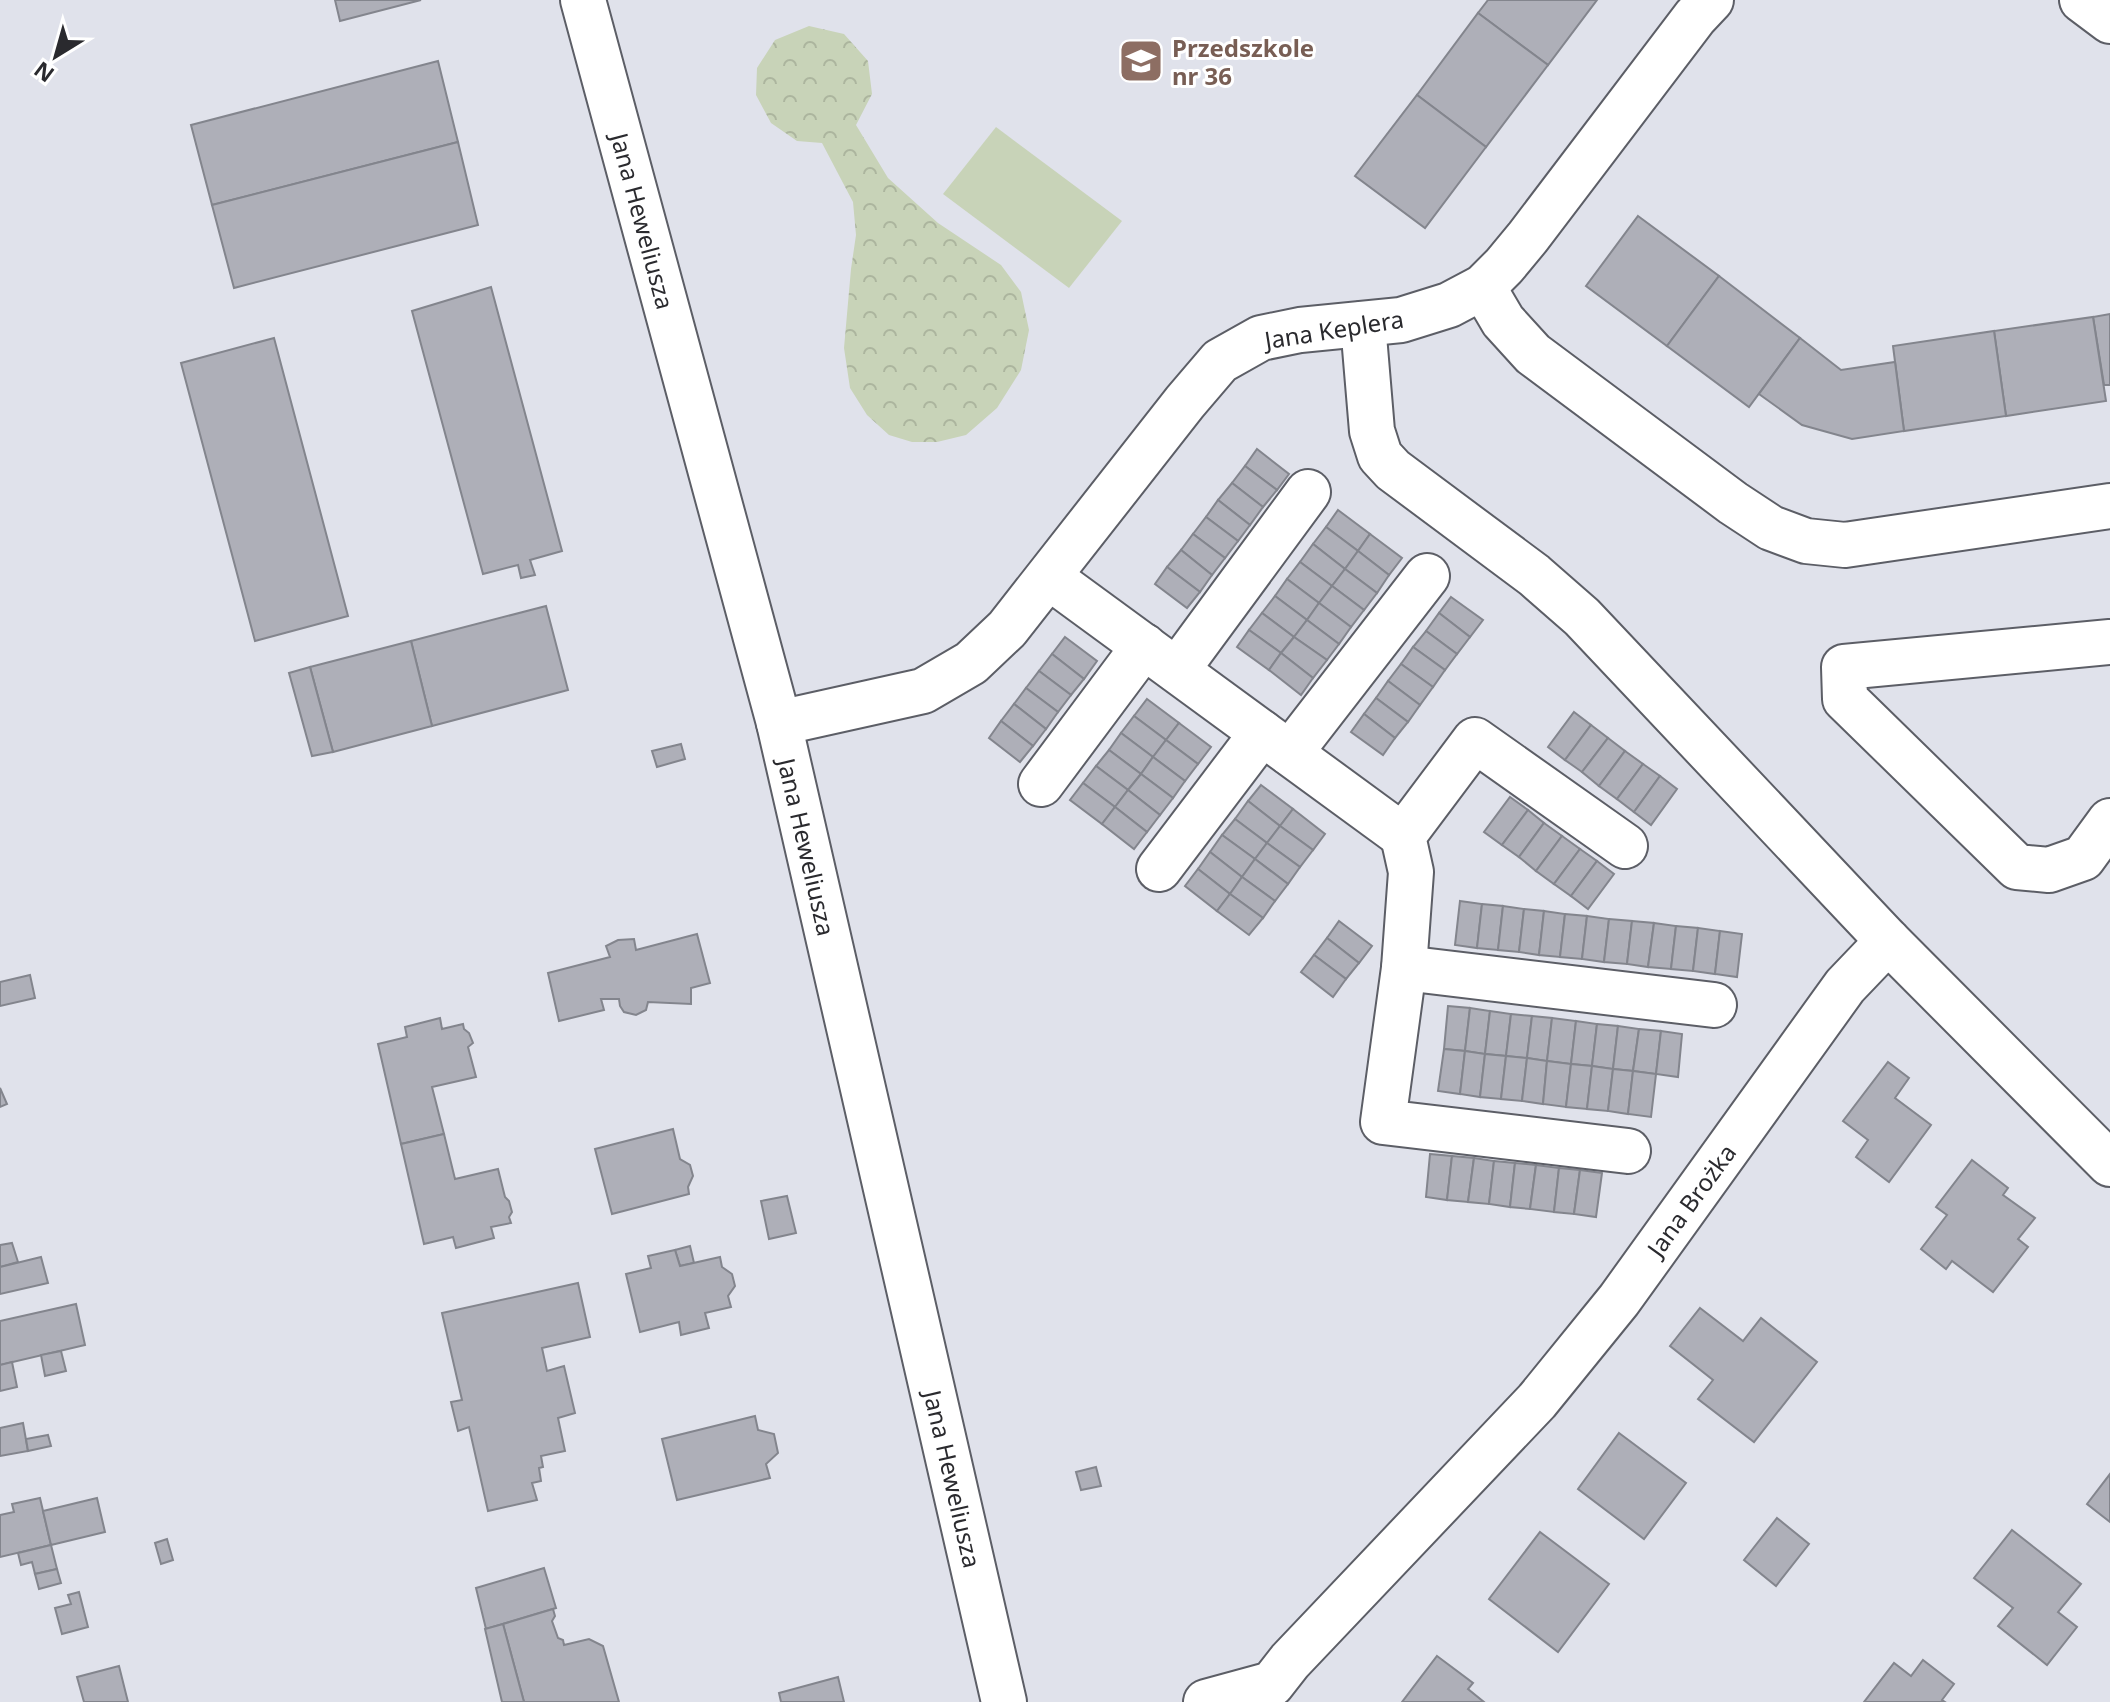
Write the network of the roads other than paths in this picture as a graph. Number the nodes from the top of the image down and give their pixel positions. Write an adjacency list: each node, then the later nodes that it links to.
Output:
1 (583, 0): 13 (street, Jana Heweliusza)
2 (1711, 0): 5 (street, Jana Keplera)
3 (2082, 0): 4 (street)
4 (2110, 21)
5 (1483, 287): 6 (street, Jana Keplera); 8 (street)
6 (1363, 324): 10 (street, Jana Keplera); 20 (street)
7 (1308, 492): 12 (street)
8 (2110, 506)
9 (1427, 576): 14 (street)
10 (1049, 577): 12 (street); 13 (street, Jana Keplera)
11 (2110, 642): 16 (street)
12 (1160, 658): 14 (street); 15 (street)
13 (779, 723): 26 (street, Jana Heweliusza)
14 (1276, 743): 17 (street); 19 (street)
15 (1041, 784)
16 (2110, 821)
17 (1403, 836): 18 (street); 21 (street)
18 (1625, 846)
19 (1159, 869)
20 (1888, 941): 24 (street); 25 (street, Jana Brożka)
21 (1404, 968): 22 (street); 23 (street)
22 (1714, 1005)
23 (1628, 1151)
24 (2110, 1164)
25 (1277, 1693): 27 (street, Jana Brożka)
26 (1004, 1702)
27 (1206, 1702)

